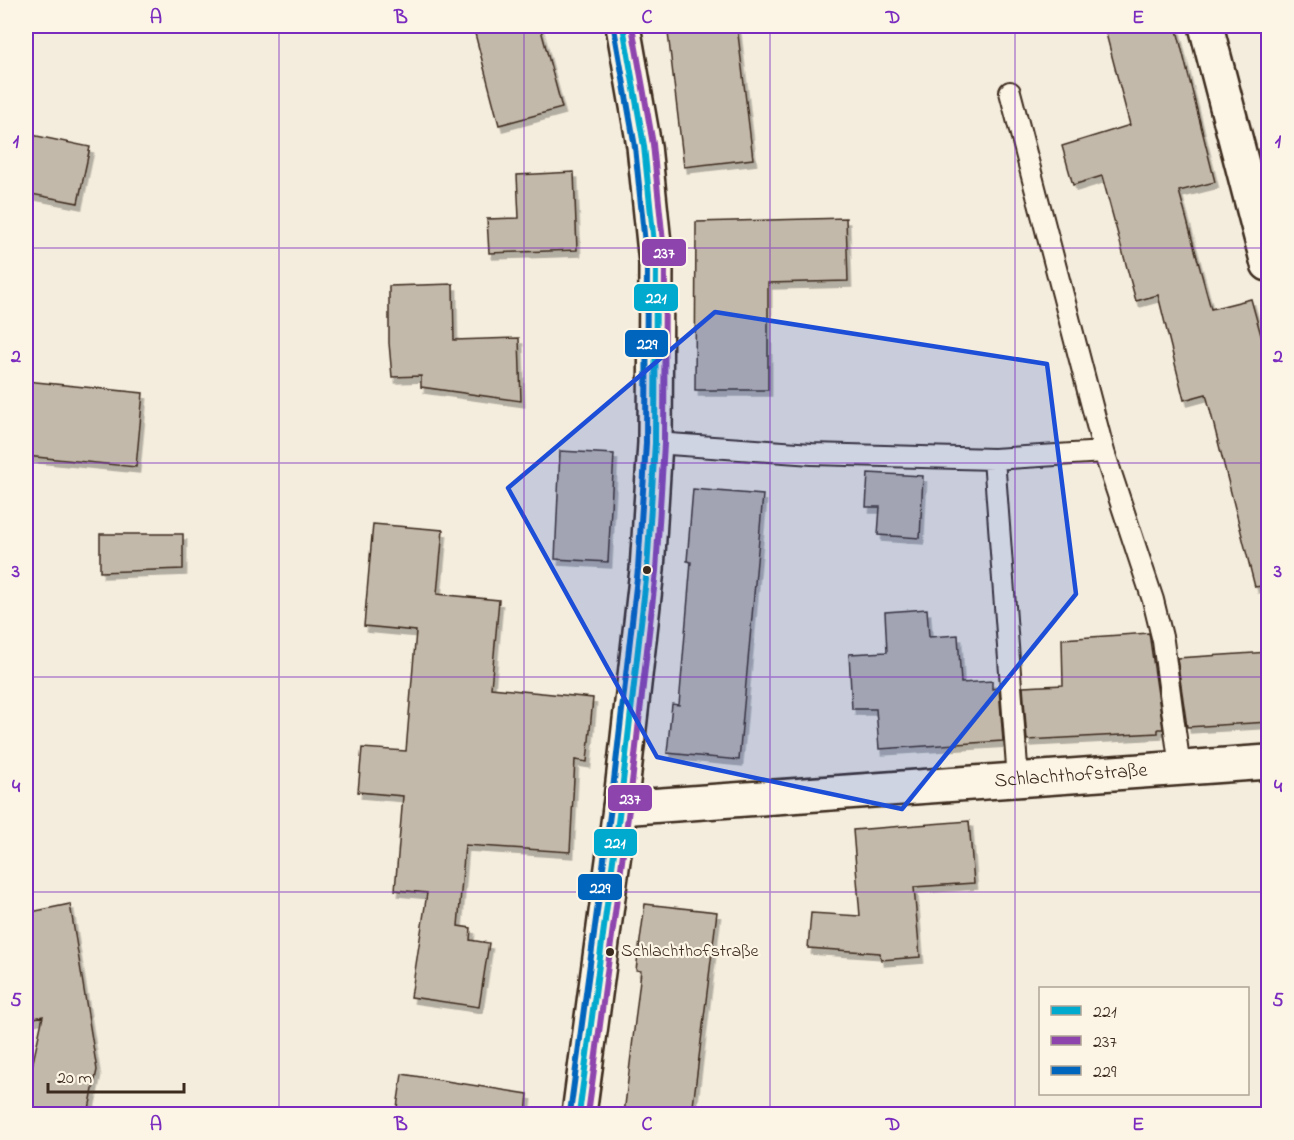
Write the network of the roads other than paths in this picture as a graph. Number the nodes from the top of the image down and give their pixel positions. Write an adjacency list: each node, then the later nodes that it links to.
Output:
1 (623, 26): 5 (street)
2 (1206, 26): 4 (street)
3 (1010, 92): 6 (lane)
4 (1269, 264)
5 (655, 443): 7 (lane); 11 (street)
6 (1104, 452): 7 (lane); 9 (lane)
7 (994, 459): 10 (lane)
8 (1269, 762): 9 (street, Schlachthofstraße)
9 (1180, 768): 10 (street, Schlachthofstraße)
10 (1018, 780): 11 (street, Schlachthofstraße)
11 (620, 808): 12 (street)
12 (579, 1114)

